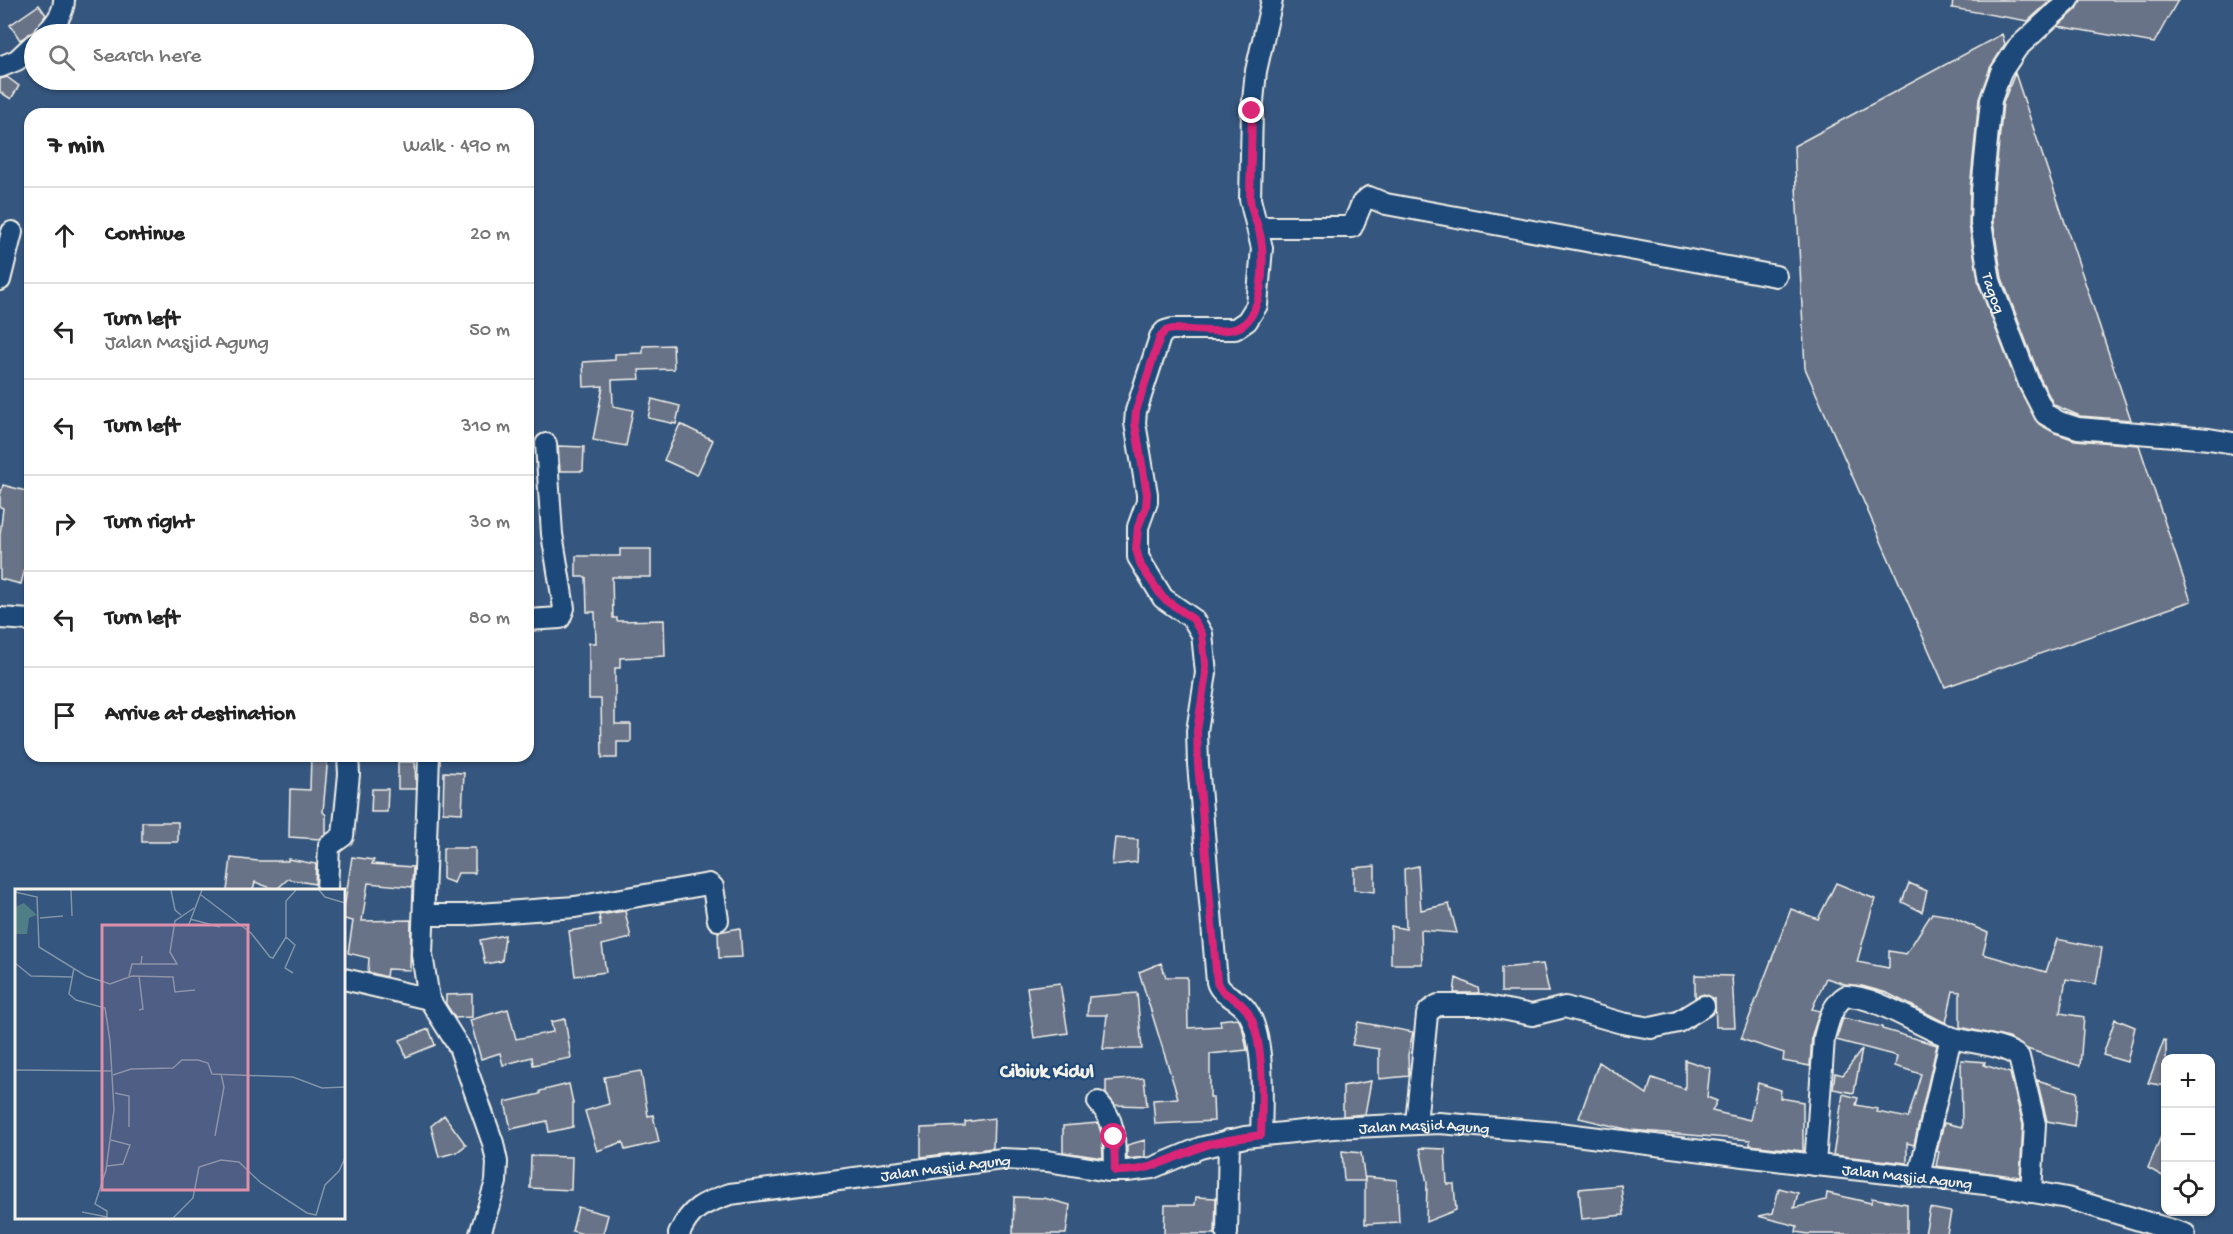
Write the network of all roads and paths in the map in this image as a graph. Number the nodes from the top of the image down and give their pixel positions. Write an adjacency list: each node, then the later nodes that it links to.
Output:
1 (64, 0): 4 (street)
2 (1272, 0): 7 (street)
3 (2069, 0): 11 (street, Tagog)
4 (55, 24)
5 (24, 53): 6 (street)
6 (0, 67)
7 (1258, 227): 9 (street); 27 (street)
8 (12, 232): 10 (street)
9 (1776, 276)
10 (0, 279)
11 (2233, 443)
12 (546, 444): 15 (street)
13 (0, 618): 14 (street)
14 (24, 620)
15 (534, 620)
16 (348, 762): 18 (street)
17 (429, 762): 19 (street)
18 (327, 889)
19 (424, 915): 20 (street); 22 (street)
20 (718, 920)
21 (345, 979): 22 (street)
22 (429, 999): 33 (street)
23 (1704, 1006): 26 (street)
24 (1951, 1037): 29 (street); 31 (street); 32 (street)
25 (1098, 1102): 30 (street)
26 (1416, 1123): 27 (street, Jalan Masjid Agung); 29 (street, Jalan Masjid Agung)
27 (1261, 1135): 28 (street, Jalan Masjid Agung)
28 (1229, 1140): 30 (street, Jalan Masjid Agung); 35 (street)
29 (1815, 1165): 31 (street, Jalan Masjid Agung)
30 (1115, 1171): 34 (street, Jalan Masjid Agung)
31 (1919, 1176): 32 (street, Jalan Masjid Agung)
32 (2031, 1192): 36 (street, Jalan Masjid Agung)
33 (480, 1234)
34 (679, 1234)
35 (1227, 1234)
36 (2186, 1234)

